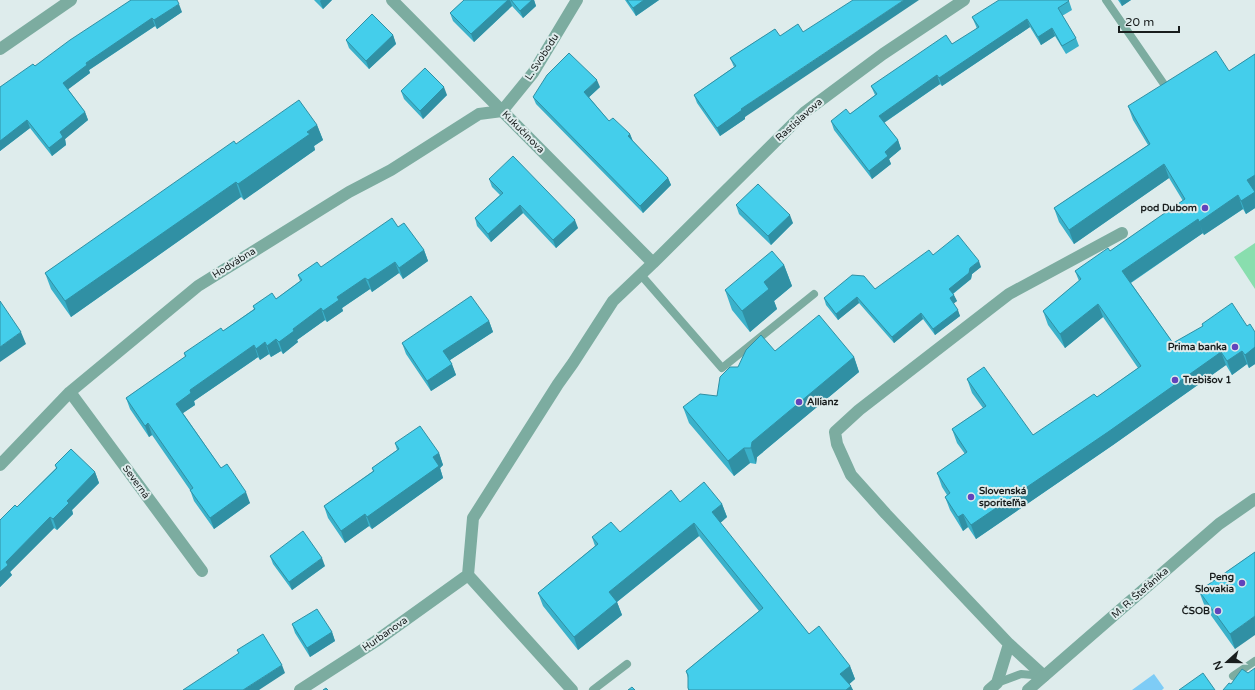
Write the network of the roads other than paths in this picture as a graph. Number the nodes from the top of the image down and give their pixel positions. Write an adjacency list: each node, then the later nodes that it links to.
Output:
1 (71, 0): 6 (street)
2 (392, 0): 8 (street, Kukučínova)
3 (577, 0): 8 (street, L. Svobodu)
4 (964, 0): 10 (street, Rastislavova)
5 (1106, 0): 7 (lane)
6 (0, 48)
7 (1168, 90)
8 (502, 111): 10 (street, Kukučínova); 13 (street, Hodvábna)
9 (1122, 233): 18 (street)
10 (653, 263): 11 (street, Rastislavova)
11 (641, 275): 12 (lane); 17 (street, Rastislavova)
12 (814, 294)
13 (70, 392): 14 (street, Hodvábna); 16 (street, Severná)
14 (0, 465)
15 (1255, 499): 21 (street, M. R. Štefánika)
16 (202, 571)
17 (468, 575): 24 (street, Hurbanova); 25 (street)
18 (1009, 644): 21 (street); 23 (street)
19 (1255, 661): 22 (lane)
20 (627, 664): 26 (lane)
21 (1044, 676): 23 (lane); 27 (street, M. R. Štefánika)
22 (1234, 676)
23 (993, 686)
24 (300, 690)
25 (572, 690)
26 (593, 690)
27 (1028, 690)

